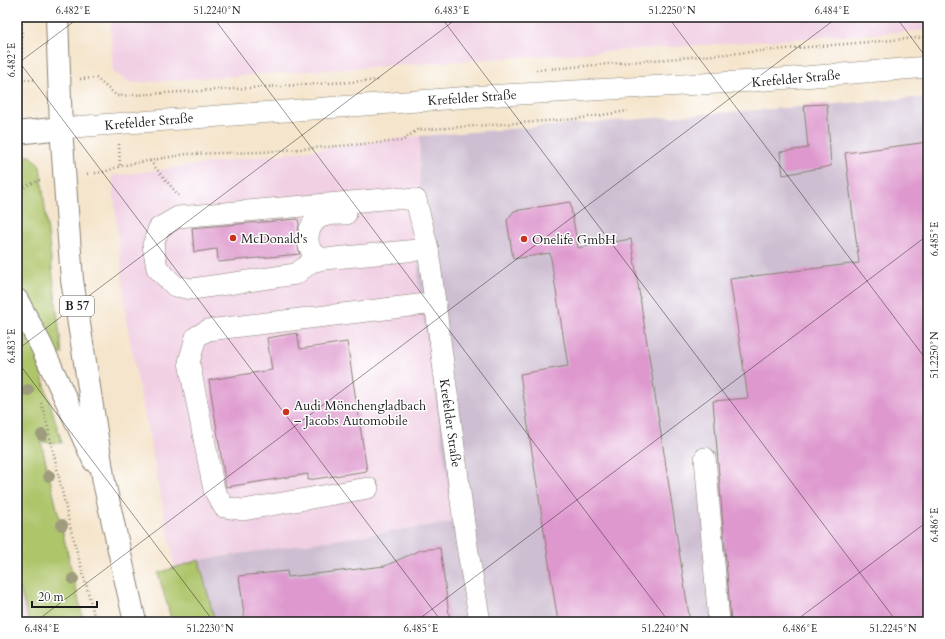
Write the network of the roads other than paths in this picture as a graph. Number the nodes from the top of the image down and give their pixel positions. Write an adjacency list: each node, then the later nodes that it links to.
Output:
1 (57, 17): 3 (main road)
2 (928, 66): 3 (street, Krefelder Straße)
3 (61, 128): 4 (main road, Krefelder Straße); 11 (main road, B 57)
4 (17, 133)
5 (416, 200): 6 (street, Krefelder Straße); 7 (street); 7 (street)
6 (428, 248): 7 (street); 9 (street, Krefelder Straße)
7 (324, 259)
8 (17, 300): 11 (main road)
9 (435, 303): 12 (street); 14 (street, Krefelder Straße)
10 (705, 458): 15 (street)
11 (104, 482): 13 (main road, B 57)
12 (368, 488)
13 (135, 622)
14 (480, 622)
15 (719, 622)

